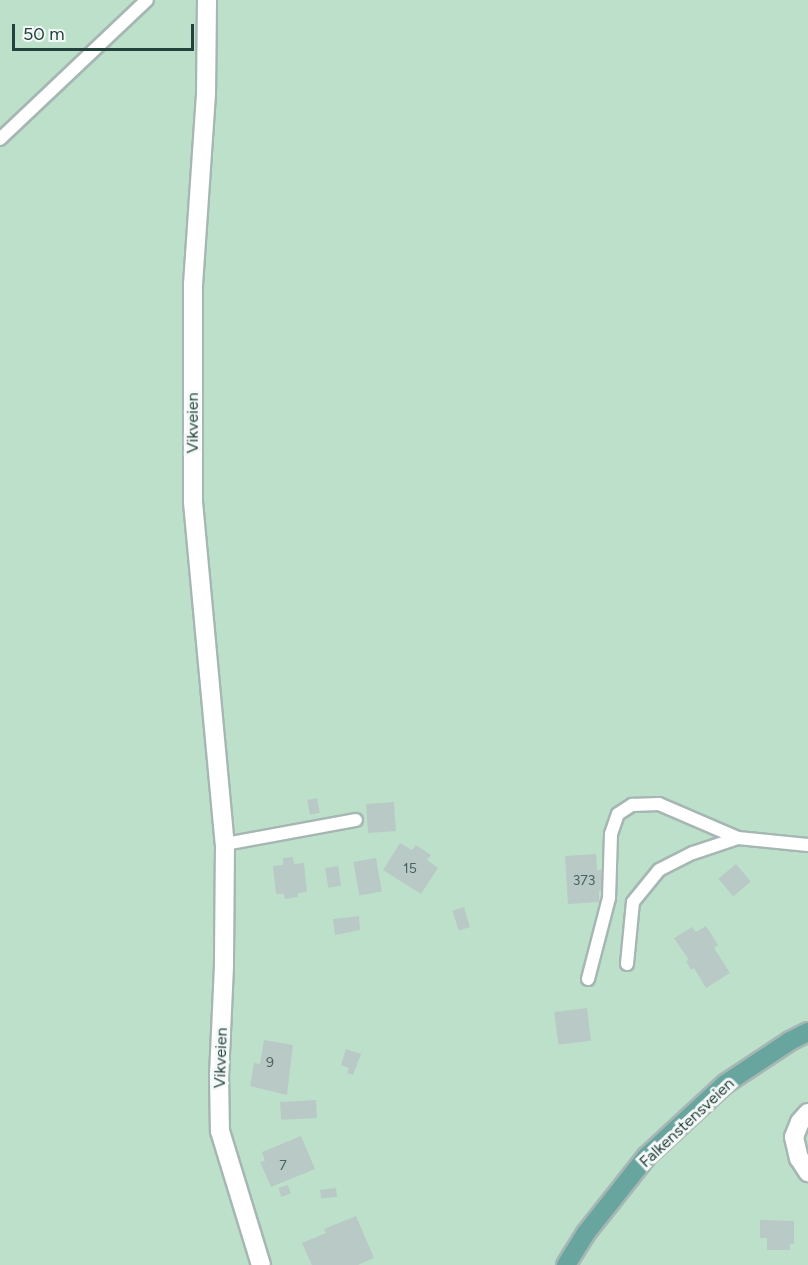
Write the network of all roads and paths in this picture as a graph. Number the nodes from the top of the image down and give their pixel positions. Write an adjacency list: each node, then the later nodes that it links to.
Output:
1 (147, 0): 3 (lane)
2 (207, 0): 6 (street, Vikveien)
3 (0, 139)
4 (356, 820): 6 (lane)
5 (738, 838): 7 (lane); 8 (lane); 9 (lane)
6 (225, 844): 13 (street, Vikveien)
7 (808, 844)
8 (627, 964)
9 (588, 979)
10 (808, 1032): 14 (main road, Falkenstensveien)
11 (808, 1113): 12 (street)
12 (808, 1172)
13 (261, 1265)
14 (566, 1265)

